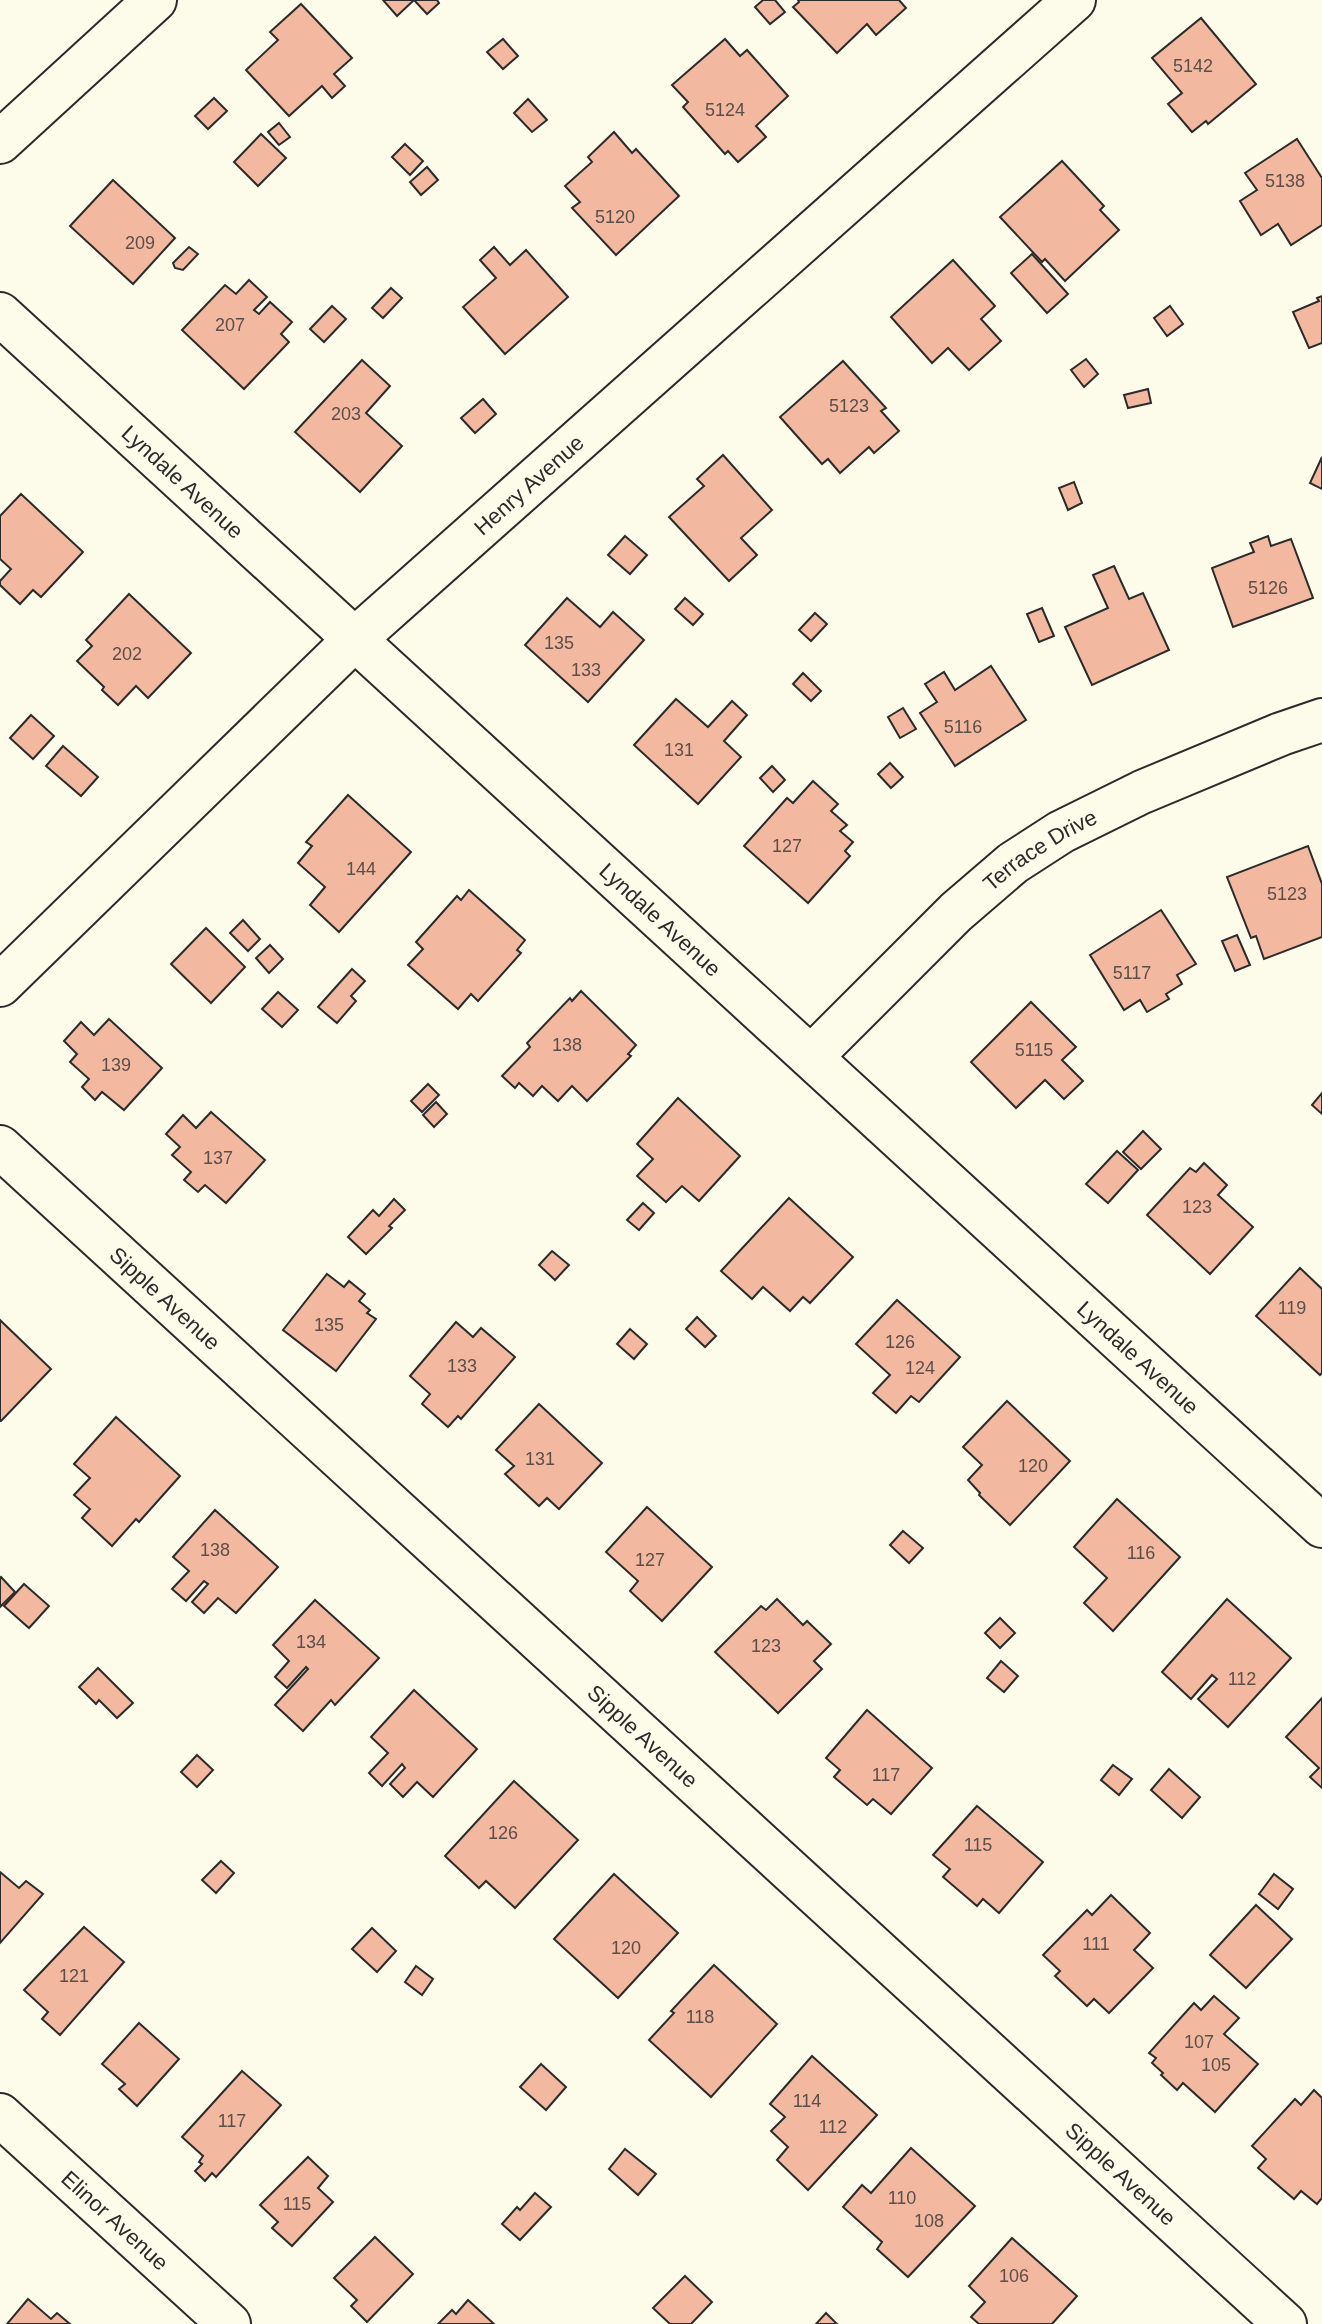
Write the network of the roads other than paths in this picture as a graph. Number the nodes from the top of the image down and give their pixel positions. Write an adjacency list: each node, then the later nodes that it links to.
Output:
1 (155, 0): 3 (street)
2 (1074, 0): 5 (street, Henry Avenue)
3 (0, 142)
4 (0, 314): 5 (street, Lyndale Avenue)
5 (355, 639): 7 (street, Henry Avenue); 8 (street, Lyndale Avenue)
6 (1322, 720): 8 (street, Terrace Drive)
7 (0, 985)
8 (811, 1057): 10 (street, Lyndale Avenue)
9 (0, 1147): 13 (street, Sipple Avenue)
10 (1322, 1526)
11 (0, 2115): 12 (street, Elinor Avenue)
12 (229, 2324)
13 (1285, 2324)

